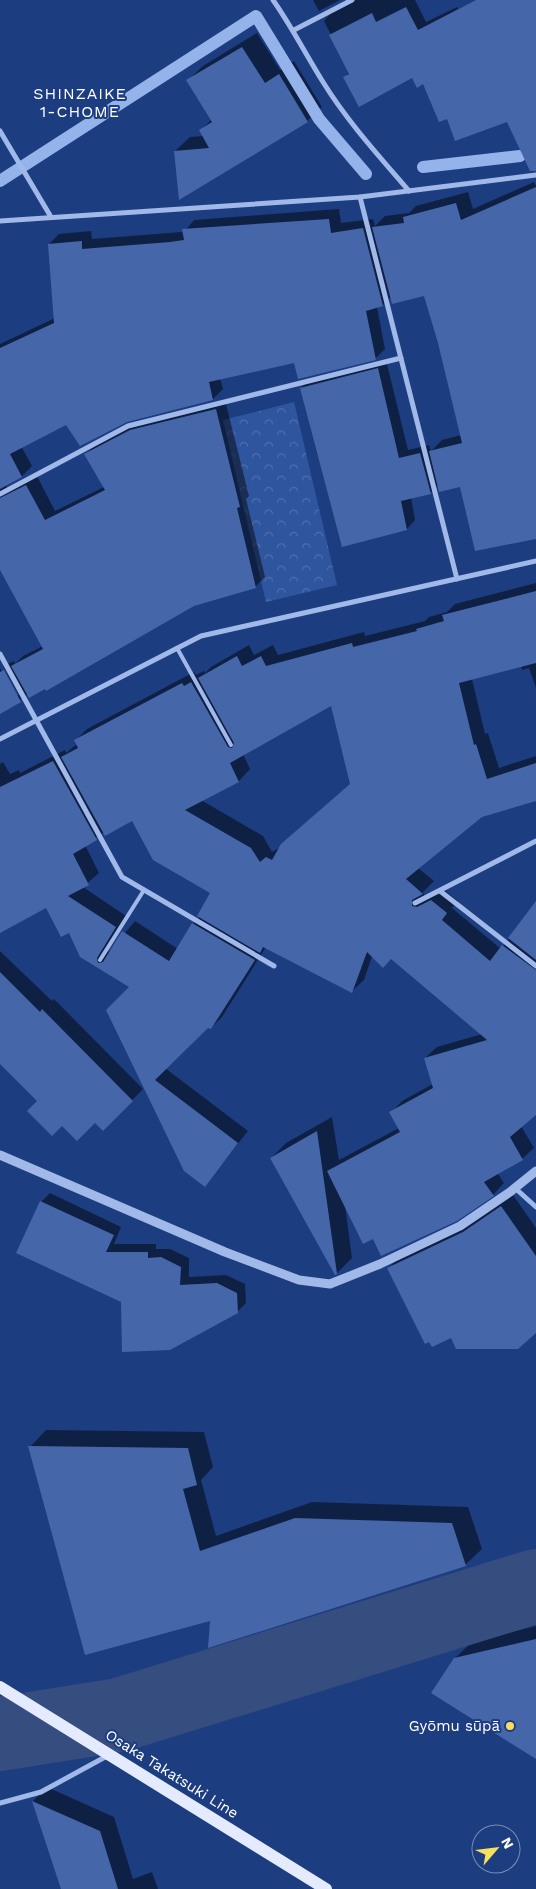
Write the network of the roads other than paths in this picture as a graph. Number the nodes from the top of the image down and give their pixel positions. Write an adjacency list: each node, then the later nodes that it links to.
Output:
1 (273, 0): 3 (street)
2 (352, 0): 3 (street)
3 (294, 30): 6 (street)
4 (0, 131): 8 (street)
5 (536, 176): 6 (street)
6 (409, 191): 7 (street)
7 (360, 197): 8 (street); 10 (street)
8 (51, 217): 9 (street)
9 (0, 221)
10 (401, 358): 11 (street); 13 (street)
11 (0, 494)
12 (536, 561): 13 (street)
13 (457, 579): 14 (street)
14 (177, 648): 16 (street); 18 (lane)
15 (0, 654): 16 (street)
16 (36, 720): 17 (street); 20 (street)
17 (0, 738)
18 (230, 745)
19 (536, 841): 21 (street)
20 (144, 890): 23 (lane); 24 (street)
21 (440, 891): 22 (street); 25 (street)
22 (415, 903)
23 (100, 960)
24 (274, 966)
25 (536, 966)
26 (0, 1155): 28 (street)
27 (536, 1171): 28 (street)
28 (515, 1188): 29 (street)
29 (536, 1207)
30 (0, 1687): 31 (main road, Osaka Takatsuki Line)
31 (109, 1754): 32 (street); 33 (main road, Osaka Takatsuki Line)
32 (0, 1803)
33 (326, 1889)

